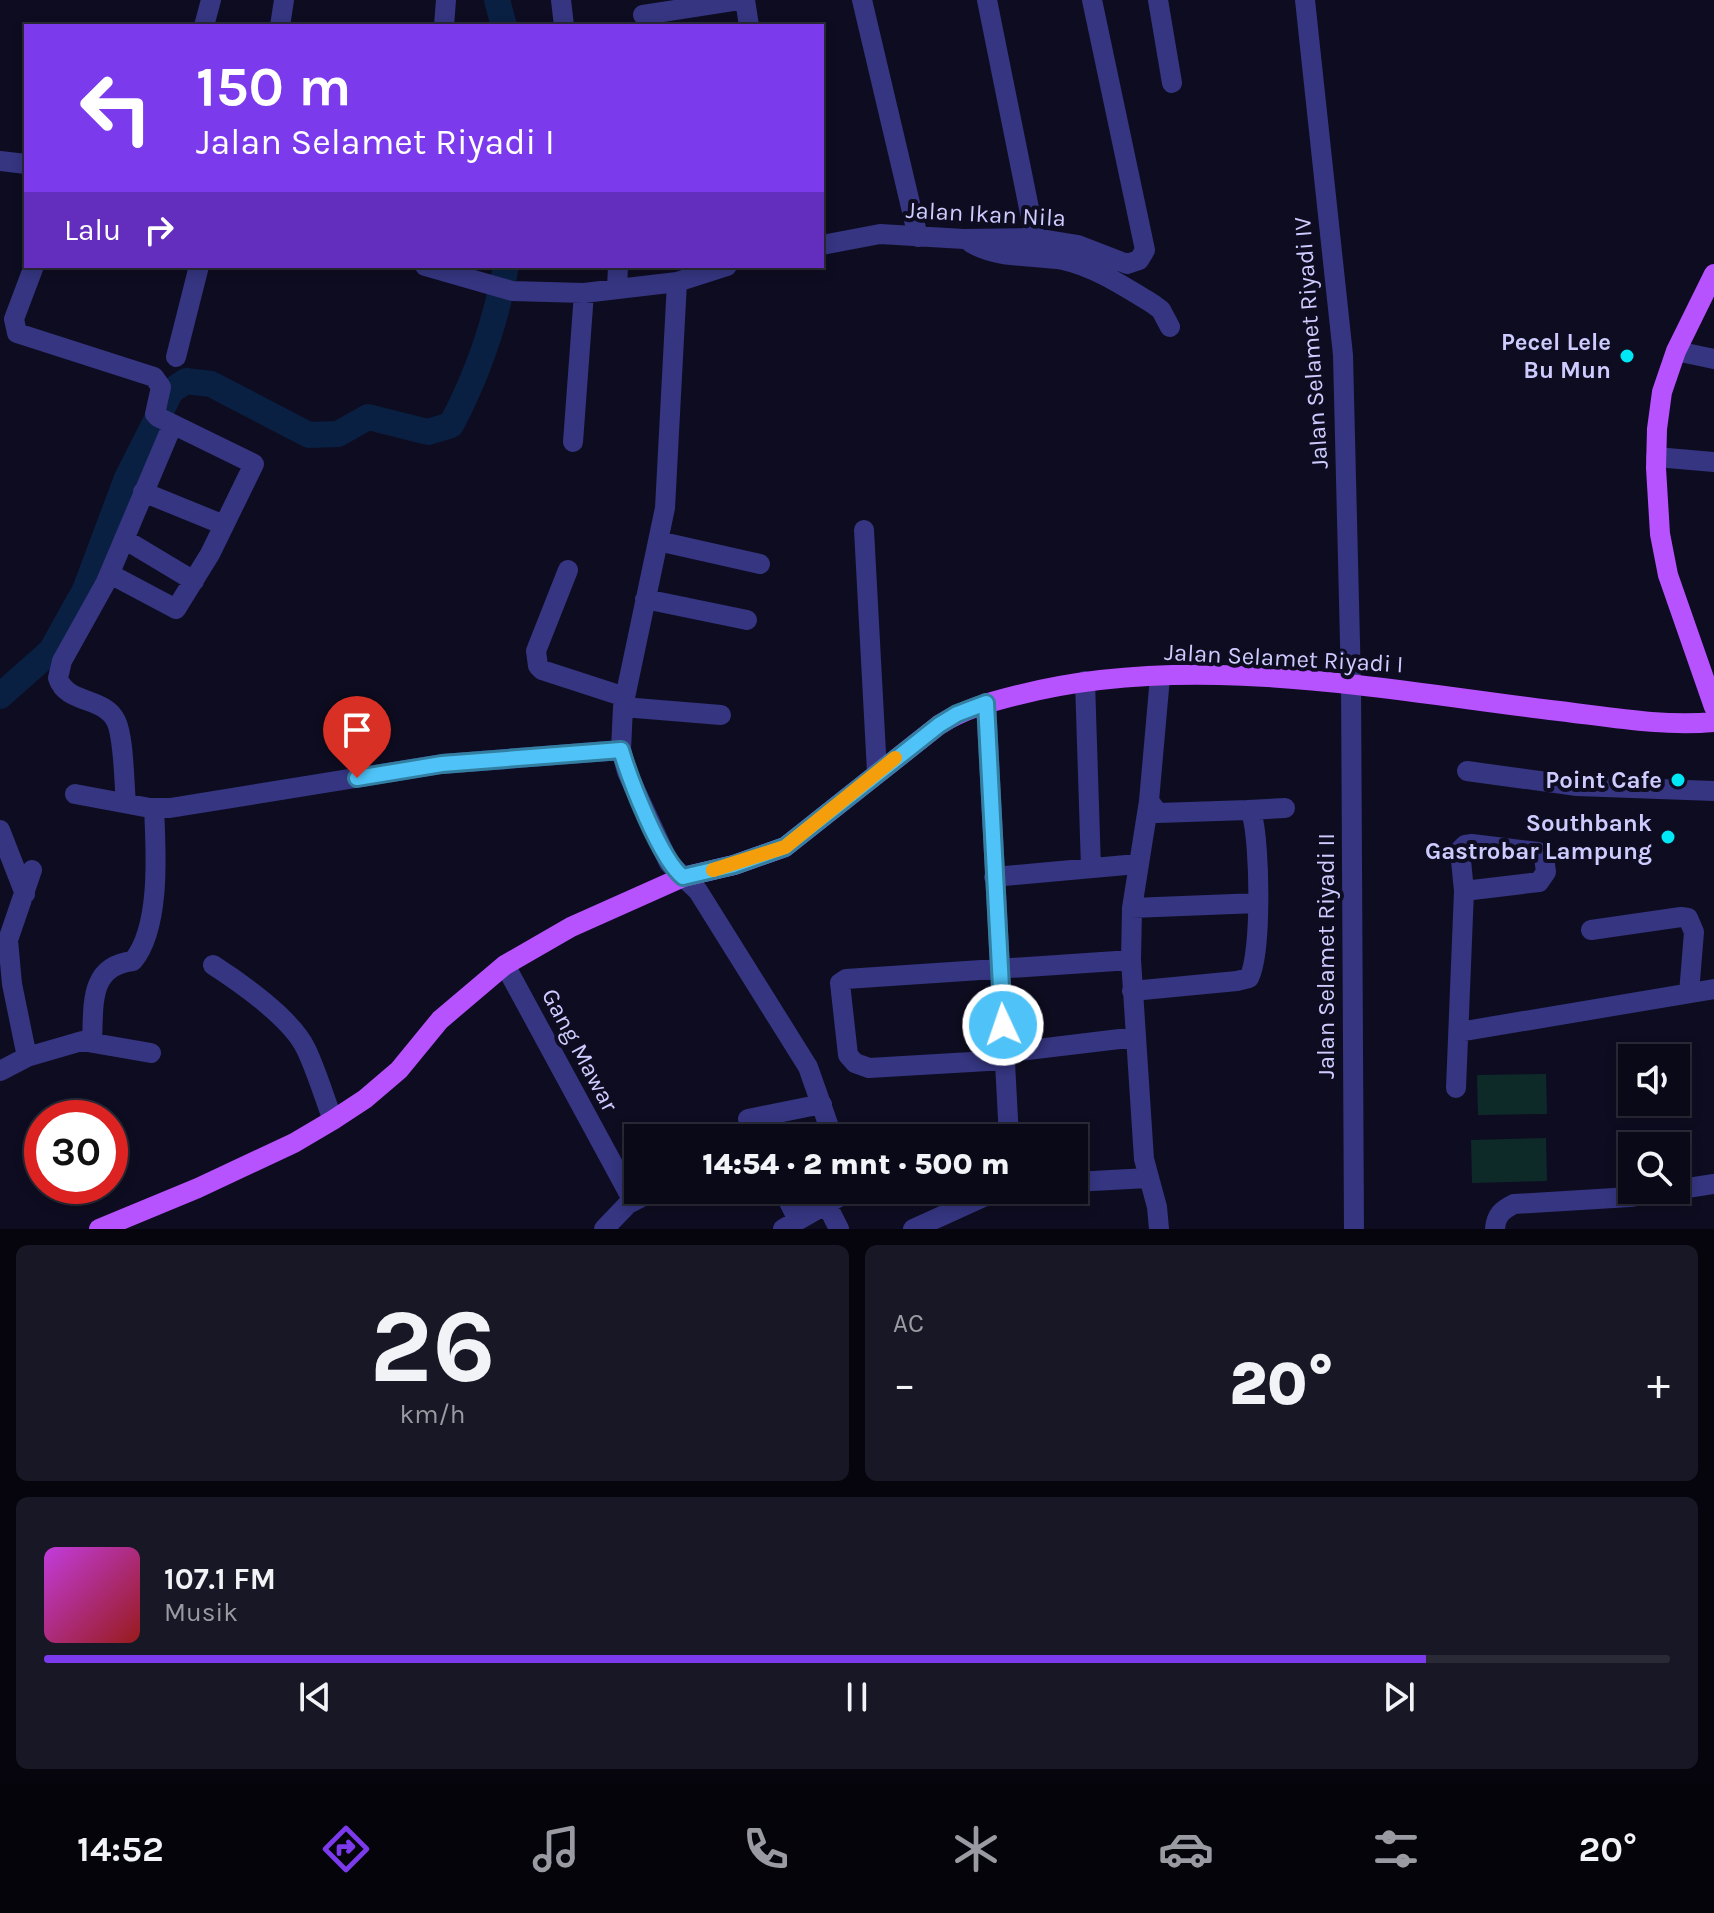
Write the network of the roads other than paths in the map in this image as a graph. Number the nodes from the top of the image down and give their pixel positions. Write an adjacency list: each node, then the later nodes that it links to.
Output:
1 (211, 0): 13 (street)
2 (284, 0): 14 (street)
3 (446, 0): 15 (street)
4 (561, 0): 16 (street)
5 (739, 0): 12 (street)
6 (745, 0): 17 (street)
7 (862, 0): 21 (street)
8 (987, 0): 22 (street)
9 (1092, 0): 22 (street, Jalan Ikan Nila)
10 (1158, 0): 18 (street)
11 (1305, 0): 55 (street, Jalan Selamet Riyadi IV)
12 (643, 15)
13 (205, 24)
14 (280, 24)
15 (444, 24)
16 (564, 24)
17 (749, 24)
18 (1172, 83)
19 (0, 161): 20 (street)
20 (24, 164)
21 (918, 237): 23 (street, Jalan Ikan Nila); 24 (street, Jalan Ikan Nila)
22 (1035, 238): 23 (street, Jalan Ikan Nila)
23 (964, 239): 34 (street)
24 (824, 245)
25 (33, 268): 38 (street)
26 (198, 268): 36 (street)
27 (432, 268): 33 (street)
28 (618, 268): 32 (street)
29 (721, 268): 31 (street)
30 (1714, 274): 35 (main road)
31 (677, 282): 32 (street); 46 (street)
32 (617, 289): 33 (street)
33 (584, 293): 39 (street)
34 (1170, 327)
35 (1676, 351): 37 (street); 40 (main road)
36 (176, 357)
37 (1714, 359)
38 (169, 424): 42 (street); 43 (street)
39 (573, 442)
40 (1656, 457): 41 (street); 58 (main road)
41 (1714, 462)
42 (143, 492): 43 (street); 45 (street)
43 (224, 525): 50 (street)
44 (864, 530): 63 (street)
45 (124, 539): 49 (street); 50 (street)
46 (658, 541): 47 (street); 51 (street)
47 (760, 564)
48 (568, 570): 56 (street)
49 (110, 574): 50 (street); 67 (street)
50 (194, 581)
51 (645, 599): 52 (street); 56 (street)
52 (747, 620)
53 (1160, 677): 54 (main road, Jalan Selamet Riyadi I); 55 (main road, Jalan Selamet Riyadi I); 66 (street)
54 (1085, 681): 57 (main road, Jalan Selamet Riyadi I); 73 (street)
55 (1351, 683): 60 (main road, Jalan Selamet Riyadi I); 117 (street, Jalan Selamet Riyadi II)
56 (624, 702): 59 (street); 61 (street)
57 (986, 703): 63 (main road, Jalan Selamet Riyadi I); 76 (street)
58 (1714, 707)
59 (721, 715)
60 (1714, 722)
61 (621, 750): 68 (street); 75 (street)
62 (1467, 771): 64 (street)
63 (877, 772): 75 (main road, Jalan Selamet Riyadi I)
64 (1714, 791)
65 (75, 794): 67 (street)
66 (1149, 801): 70 (street); 72 (street)
67 (126, 803): 68 (street)
68 (154, 808): 91 (street)
69 (1285, 808): 70 (street)
70 (1248, 810): 79 (street)
71 (0, 830): 78 (street)
72 (1137, 864): 73 (street); 80 (street)
73 (1091, 868): 76 (street)
74 (32, 870): 78 (street)
75 (683, 877): 84 (main road, Jalan Selamet Riyadi I); 97 (street)
76 (994, 877): 85 (street)
77 (1464, 891): 89 (street)
78 (25, 894): 93 (street)
79 (1258, 903): 80 (street); 87 (street)
80 (1132, 908): 82 (street)
81 (1591, 930): 88 (street)
82 (1131, 960): 85 (street); 87 (street)
83 (213, 965): 98 (street)
84 (505, 965): 98 (main road, Jalan Selamet Riyadi I); 104 (street, Gang Mawar)
85 (1000, 968): 94 (street); 94 (street)
86 (1714, 989): 88 (street)
87 (1132, 991): 90 (street)
88 (1689, 993): 89 (street)
89 (1459, 1032): 96 (street)
90 (1136, 1037): 94 (street); 102 (street)
91 (92, 1041): 92 (street); 93 (street)
92 (151, 1053)
93 (27, 1057): 95 (street)
94 (1004, 1057): 101 (street)
95 (0, 1071)
96 (1456, 1088)
97 (822, 1104): 99 (street); 100 (street)
98 (333, 1120): 112 (main road, Jalan Selamet Riyadi I)
99 (751, 1124)
100 (828, 1124)
101 (1008, 1124)
102 (1148, 1178): 103 (street); 116 (street)
103 (1088, 1181)
104 (624, 1184)
105 (1714, 1184): 118 (street)
106 (630, 1204): 113 (street)
107 (786, 1204): 111 (street)
108 (824, 1204): 111 (street)
109 (826, 1204): 114 (street)
110 (968, 1204): 115 (street)
111 (790, 1224)
112 (99, 1229)
113 (604, 1229)
114 (839, 1229)
115 (913, 1229)
116 (1159, 1229)
117 (1354, 1229)
118 (1495, 1229)

